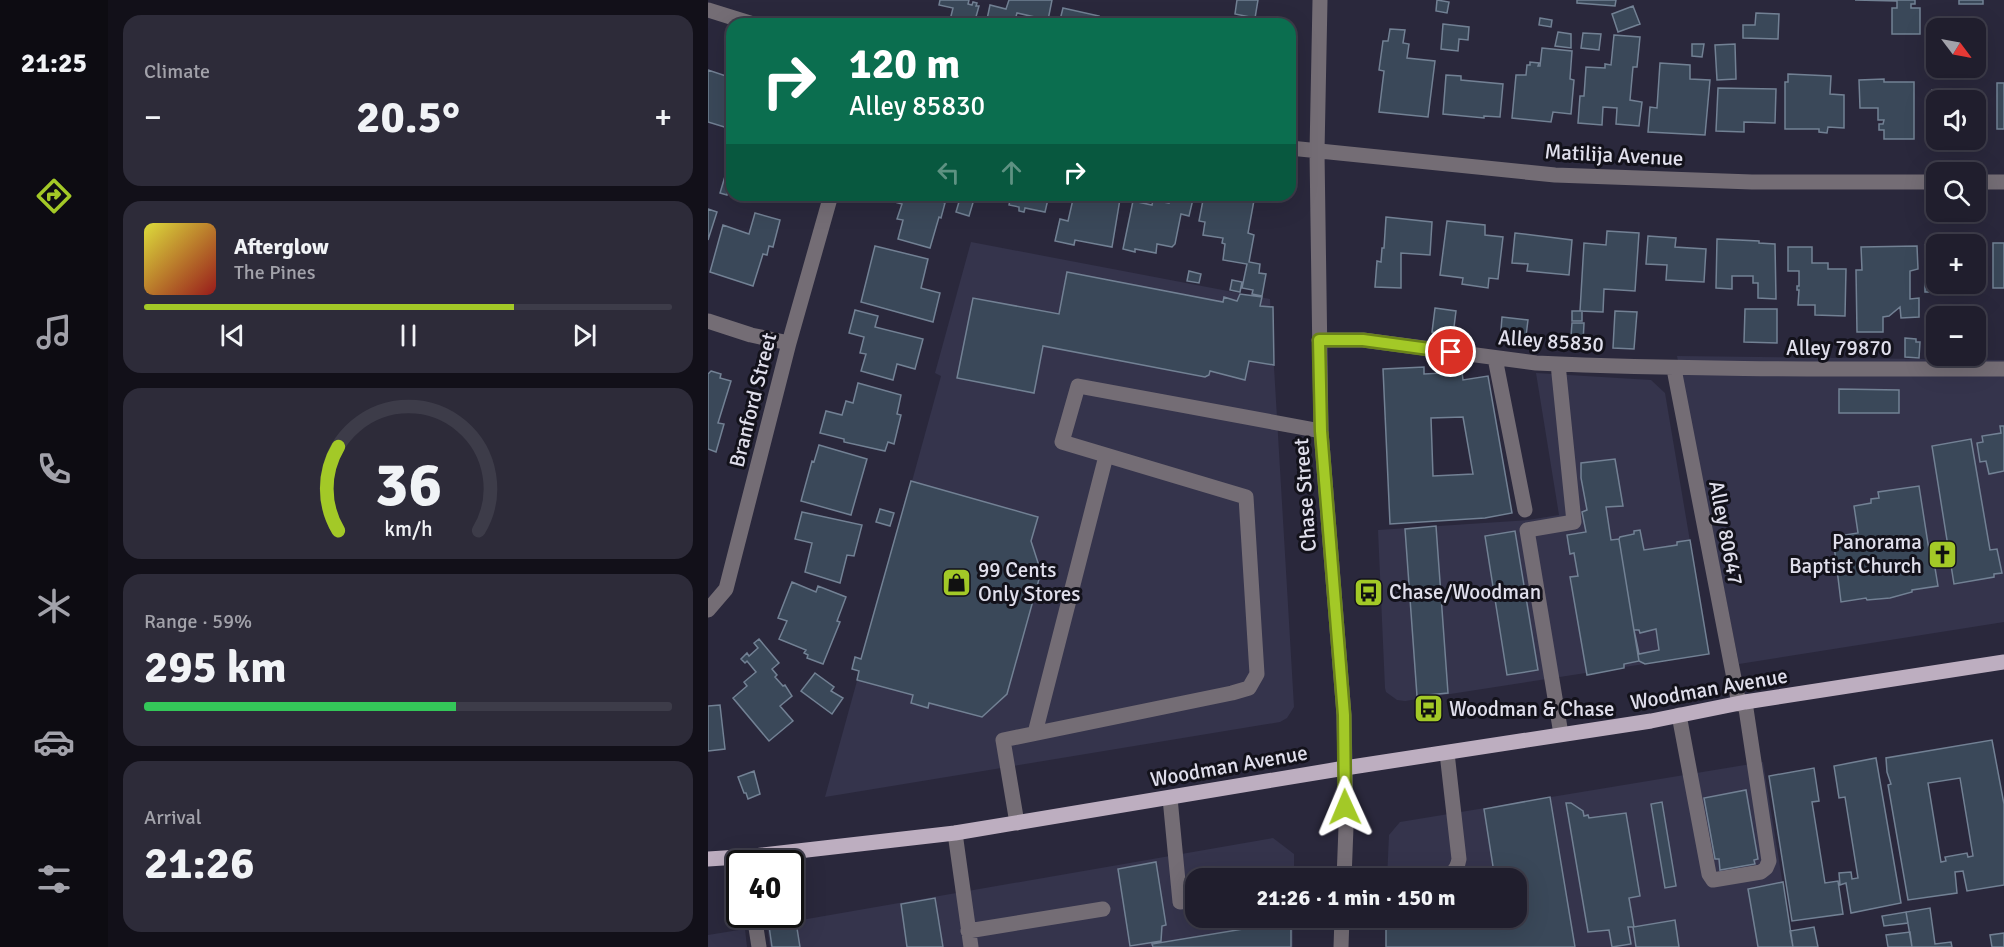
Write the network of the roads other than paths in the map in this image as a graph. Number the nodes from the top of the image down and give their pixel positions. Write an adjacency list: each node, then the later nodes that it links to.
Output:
1 (1320, 0): 5 (street, Chase Street)
2 (708, 10): 3 (street)
3 (734, 18)
4 (1296, 149): 5 (street, Matilija Avenue)
5 (1317, 152): 6 (street, Matilija Avenue); 11 (street, Chase Street)
6 (1926, 182)
7 (1986, 182): 8 (street)
8 (2004, 182)
9 (829, 201): 12 (street, Branford Street)
10 (708, 321): 12 (street)
11 (1319, 340): 13 (street, Alley 85830); 17 (street, Chase Street)
12 (789, 343): 20 (street, Branford Street)
13 (1495, 358): 14 (street, Alley 85830); 19 (street)
14 (1558, 364): 15 (street, Alley 85830); 25 (street)
15 (1674, 369): 16 (street, Alley 79870); 22 (street, Alley 80647)
16 (2004, 369)
17 (1321, 431): 18 (street); 27 (street, Chase Street)
18 (1106, 456): 24 (street); 24 (street)
19 (1525, 510)
20 (708, 610)
21 (2004, 662): 22 (main road, Woodman Avenue)
22 (1742, 703): 23 (main road, Woodman Avenue); 23 (street, Alley 80647)
23 (1679, 715): 25 (main road, Woodman Avenue)
24 (1035, 733): 29 (street)
25 (1561, 734): 26 (main road, Woodman Avenue)
26 (1447, 753): 27 (main road, Woodman Avenue); 35 (street)
27 (1345, 768): 28 (main road, Woodman Avenue); 34 (street, Chase Street)
28 (1170, 798): 29 (main road, Woodman Avenue); 36 (street)
29 (1017, 823): 30 (main road, Woodman Avenue)
30 (955, 833): 31 (main road, Woodman Avenue); 40 (street)
31 (804, 853)
32 (708, 859): 33 (main road, Woodman Avenue)
33 (726, 859)
34 (1344, 868)
35 (1458, 868)
36 (1185, 901)
37 (1103, 909): 40 (street)
38 (756, 928): 41 (street)
39 (1342, 928): 42 (street)
40 (969, 939)
41 (759, 947)
42 (1341, 947)

